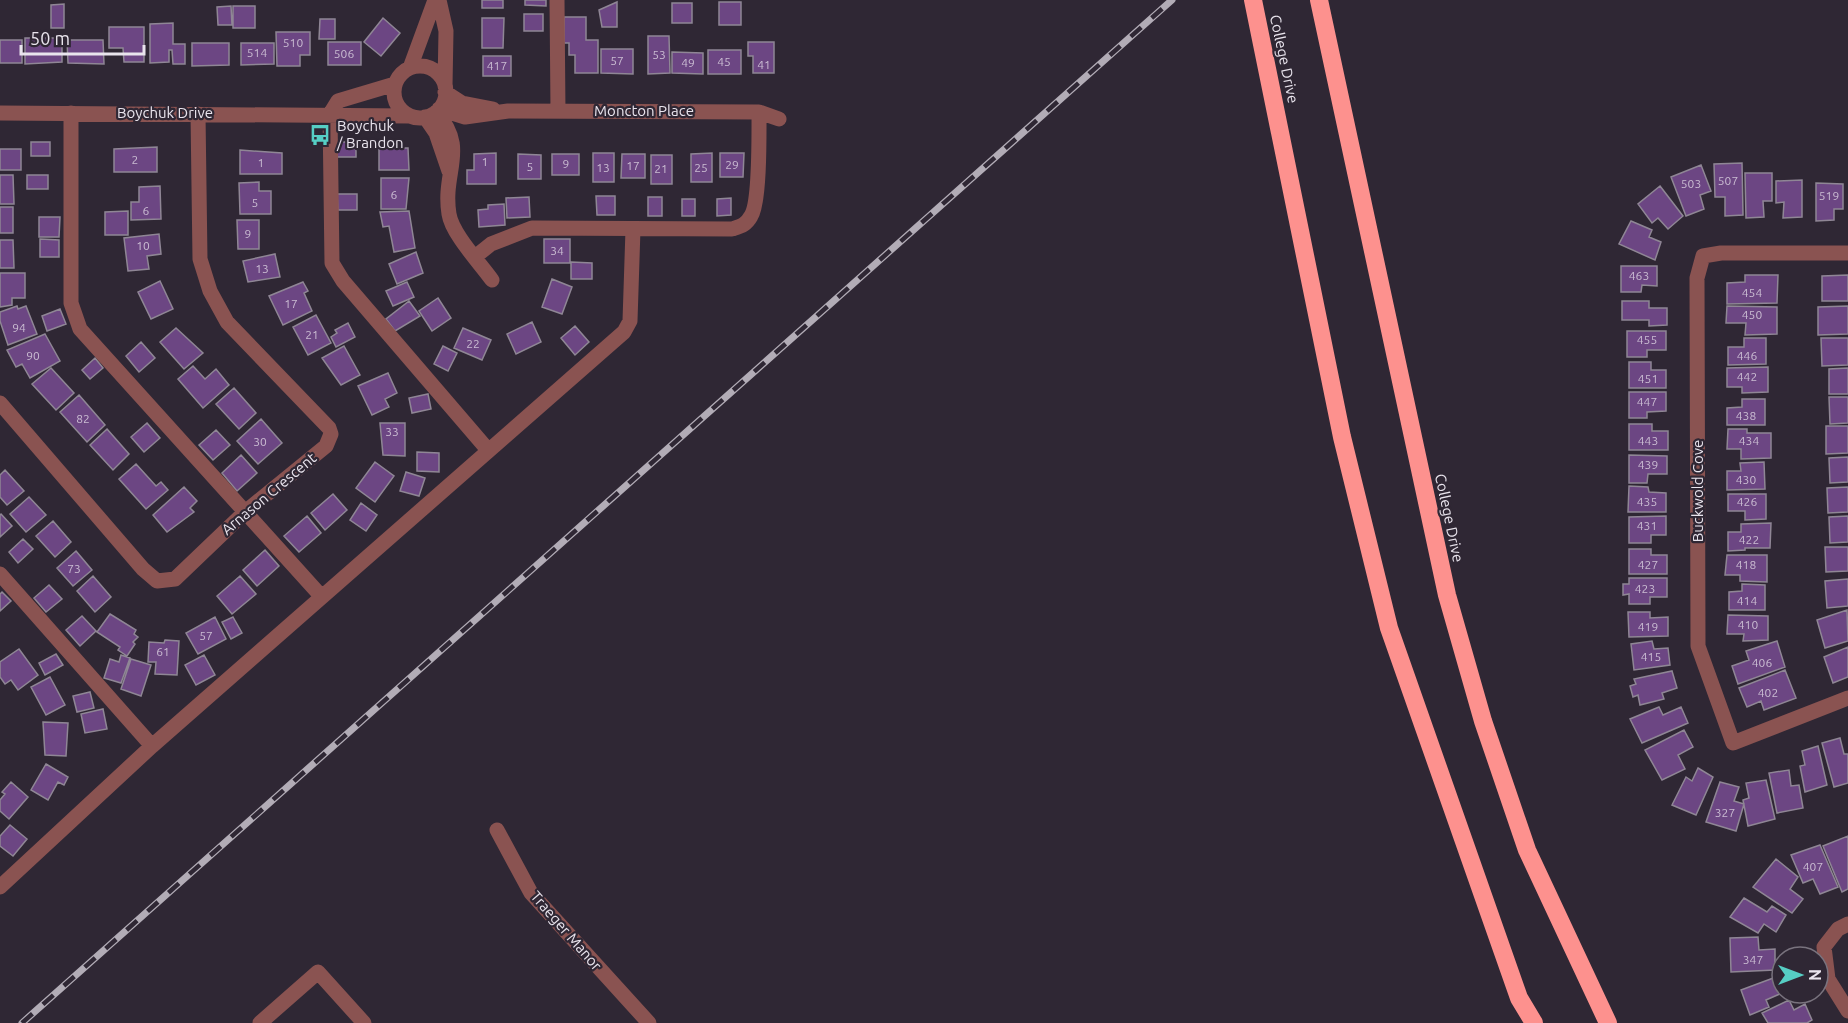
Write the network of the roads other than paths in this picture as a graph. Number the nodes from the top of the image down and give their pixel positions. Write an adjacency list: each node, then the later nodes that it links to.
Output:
1 (437, 0): 5 (street); 7 (street)
2 (557, 0): 9 (street)
3 (1319, 0): 36 (highway, College Drive)
4 (1254, 4): 35 (highway, College Drive)
5 (410, 68): 6 (street); 7 (street)
6 (395, 84): 14 (street); 15 (street)
7 (445, 89): 8 (street, Moncton Place); 15 (street)
8 (508, 111): 9 (street, Moncton Place); 15 (street, Moncton Place)
9 (558, 111): 10 (street, Moncton Place)
10 (759, 111): 16 (street, Moncton Place); 17 (street)
11 (0, 113): 12 (street, Boychuk Drive)
12 (71, 113): 13 (street, Boychuk Drive); 23 (street)
13 (198, 114): 14 (street, Boychuk Drive); 23 (street, Arnason Crescent)
14 (330, 114): 15 (street, Boychuk Drive); 22 (street)
15 (427, 114): 19 (street)
16 (779, 119)
17 (633, 229): 19 (street); 22 (street)
18 (1848, 253): 26 (street, Buckwold Cove)
19 (476, 256): 20 (street)
20 (492, 280)
21 (0, 402): 23 (street, Arnason Crescent)
22 (488, 450): 25 (street)
23 (245, 512): 25 (street)
24 (0, 574): 27 (street)
25 (321, 596): 27 (street)
26 (1848, 698)
27 (152, 746): 29 (street)
28 (497, 830): 34 (street, Traeger Manor)
29 (0, 887)
30 (1848, 924): 31 (street)
31 (1848, 1011)
32 (260, 1023): 33 (street)
33 (364, 1023)
34 (649, 1023)
35 (1534, 1023)
36 (1608, 1023)

